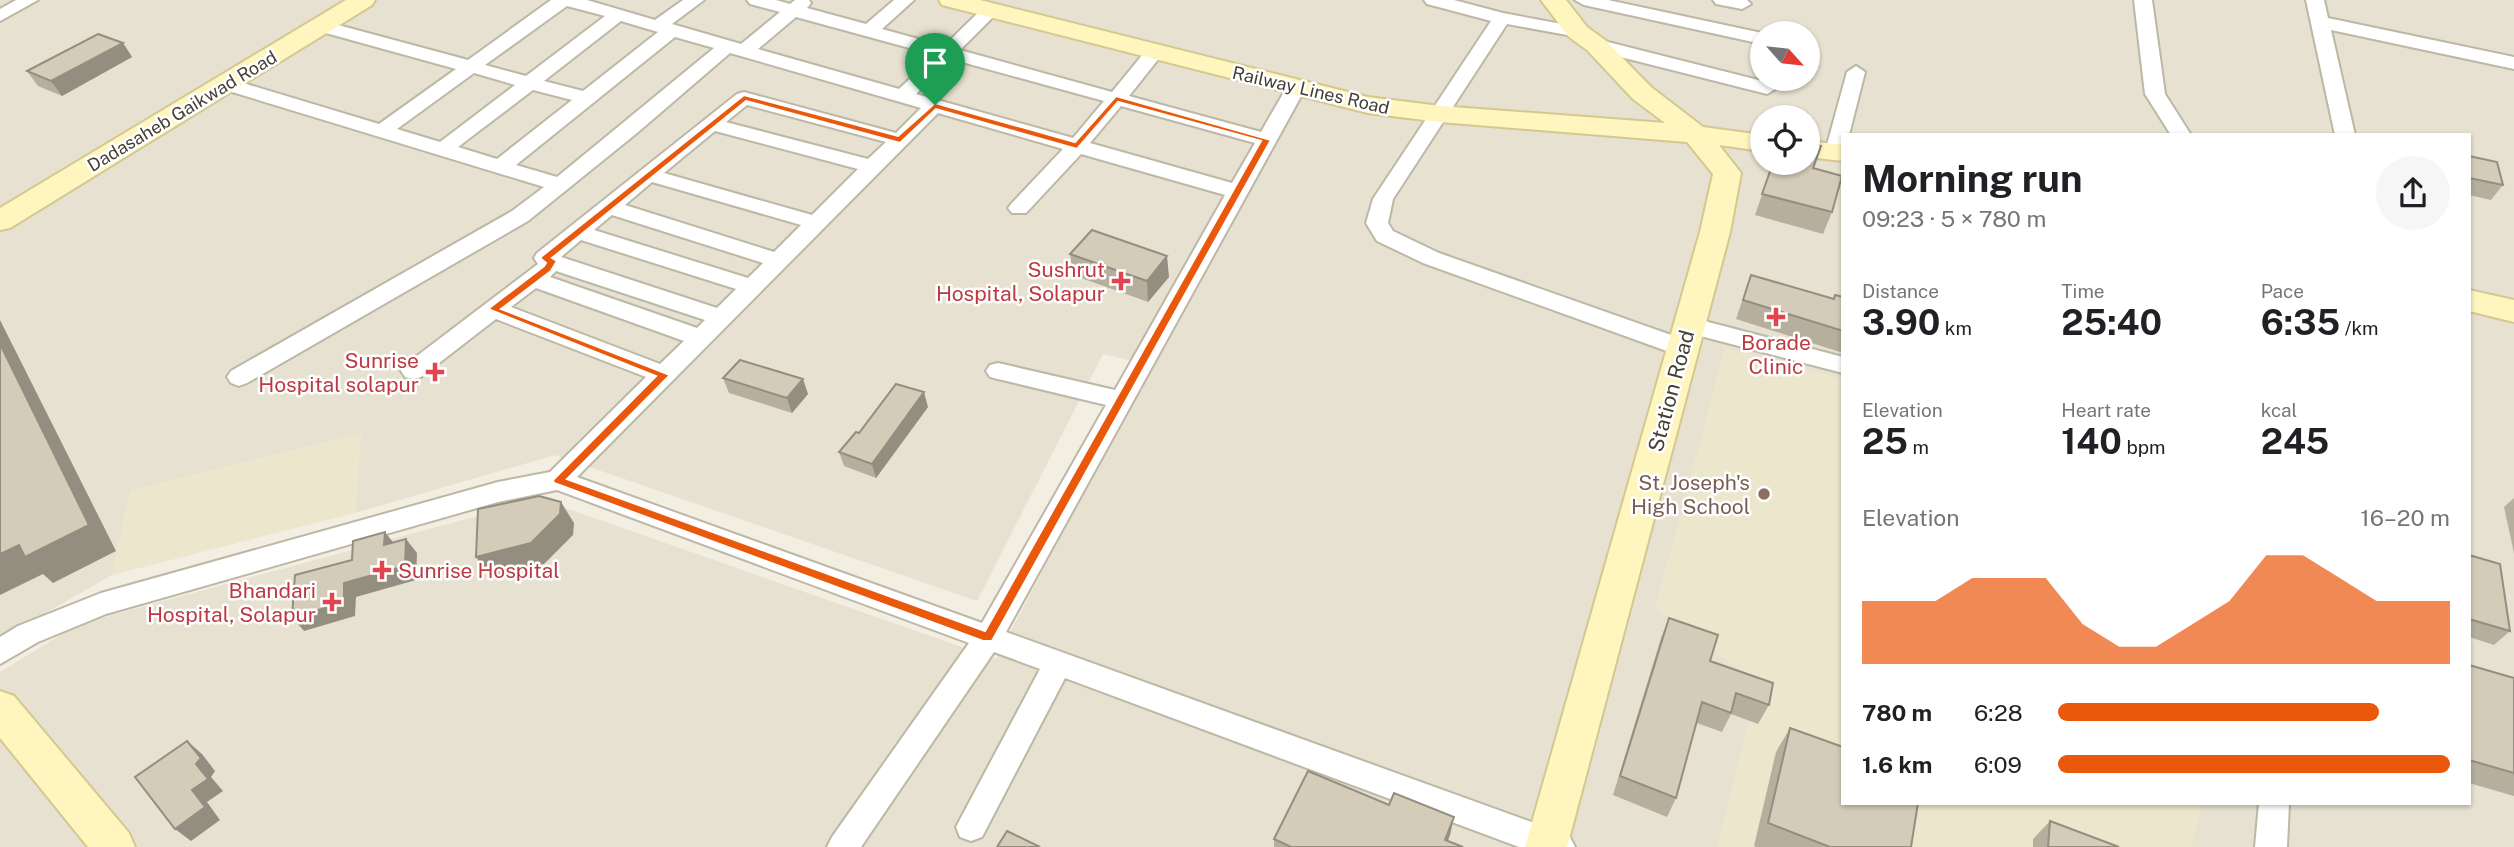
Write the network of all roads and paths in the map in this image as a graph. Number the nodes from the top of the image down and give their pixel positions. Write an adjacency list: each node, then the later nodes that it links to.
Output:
1 (29, 0): 18 (street)
2 (363, 0): 21 (street, Dadasaheb Gaikwad Road)
3 (695, 0): 22 (street)
4 (756, 0): 15 (street)
5 (905, 0): 23 (street)
6 (951, 0): 16 (street, Railway Lines Road)
7 (1433, 0): 19 (street)
8 (1553, 0): 25 (street, Station Road)
9 (1584, 0): 24 (street)
10 (1722, 0): 14 (street)
11 (2143, 0): 44 (street)
12 (2315, 0): 20 (street)
13 (574, 1): 17 (street); 30 (street)
14 (1742, 4)
15 (799, 5): 23 (street); 26 (street)
16 (992, 7): 27 (street); 28 (street, Railway Lines Road)
17 (618, 15): 22 (street); 32 (street)
18 (0, 16)
19 (1502, 18): 25 (street); 40 (street)
20 (2320, 22): 29 (street); 45 (street)
21 (321, 26): 30 (street); 34 (street, Dadasaheb Gaikwad Road)
22 (665, 28): 26 (street); 37 (street)
23 (869, 31): 27 (street)
24 (1750, 36)
25 (1587, 39): 33 (street); 46 (street, Station Road)
26 (736, 48): 36 (street); 57 (street)
27 (948, 52): 36 (street); 38 (street)
28 (1155, 52): 35 (street, Railway Lines Road); 38 (street)
29 (2514, 63)
30 (471, 67): 32 (street); 42 (street)
31 (1856, 72): 43 (street)
32 (530, 83): 37 (street); 51 (street)
33 (1750, 83)
34 (226, 84): 42 (street); 61 (street, Dadasaheb Gaikwad Road)
35 (1295, 89): 40 (street, Railway Lines Road); 48 (street)
36 (903, 96): 39 (street)
37 (585, 98): 54 (street)
38 (1116, 99): 48 (street); 50 (street)
39 (935, 105): 47 (street); 50 (street)
40 (1440, 114): 46 (street, Railway Lines Road); 72 (street)
41 (711, 124): 47 (street); 55 (street); 56 (street)
42 (382, 131): 51 (street)
43 (1843, 133)
44 (2180, 133)
45 (2345, 133)
46 (1695, 134): 49 (street, Railway Lines Road); 72 (street, Station Road)
47 (900, 140): 55 (street)
48 (1267, 140): 58 (street)
49 (1750, 141)
50 (1077, 146): 58 (street); 60 (street)
51 (442, 150): 54 (street)
52 (1820, 151): 53 (street)
53 (1839, 153)
54 (500, 167): 57 (street)
55 (873, 167): 62 (street)
56 (649, 175): 59 (street); 62 (street)
57 (558, 184): 78 (street)
58 (1238, 192): 79 (street)
59 (609, 207): 63 (street); 65 (street)
60 (1019, 208)
61 (0, 221)
62 (817, 223): 65 (street)
63 (578, 232): 64 (street); 67 (street)
64 (551, 261): 66 (street); 71 (street)
65 (779, 261): 67 (street)
66 (534, 279): 69 (street); 73 (street)
67 (753, 287): 71 (street)
68 (2471, 300): 70 (street)
69 (493, 309): 75 (street); 77 (street)
70 (2514, 311)
71 (722, 318): 73 (street)
72 (1686, 336): 74 (street); 87 (street, Station Road)
73 (701, 338): 77 (street)
74 (1841, 365)
75 (413, 371)
76 (998, 371): 79 (street)
77 (664, 375): 80 (street)
78 (239, 377)
79 (1121, 400): 81 (street)
80 (558, 480): 81 (street); 82 (street)
81 (988, 638): 83 (street); 89 (street)
82 (0, 652)
83 (1058, 663): 86 (street); 87 (street)
84 (0, 708): 88 (street)
85 (2274, 805): 90 (street)
86 (971, 827)
87 (1551, 846)
88 (114, 847)
89 (843, 847)
90 (2271, 847)

